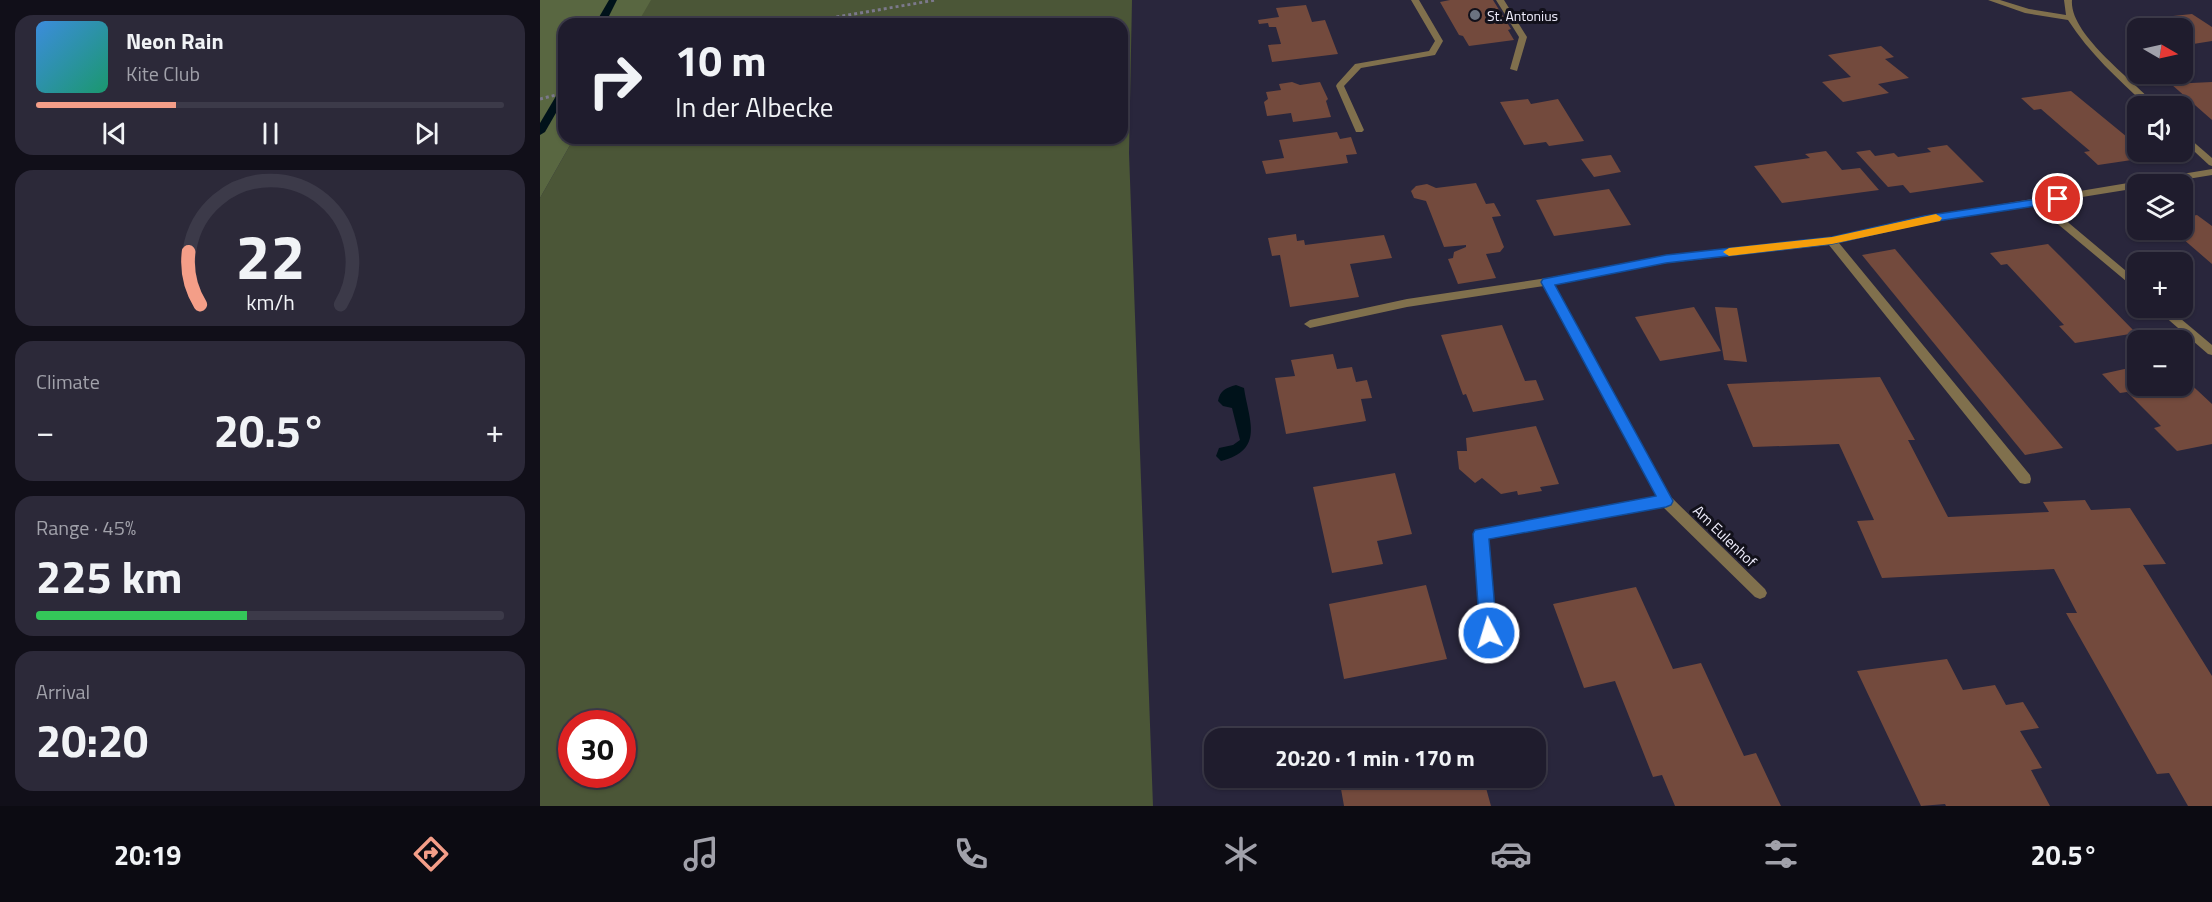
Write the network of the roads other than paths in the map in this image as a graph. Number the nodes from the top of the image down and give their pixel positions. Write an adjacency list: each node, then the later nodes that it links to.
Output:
1 (1415, 0): 8 (street)
2 (1500, 0): 6 (street)
3 (1992, 0): 5 (street)
4 (2068, 0): 5 (street)
5 (2071, 18): 7 (street)
6 (1514, 69)
7 (2142, 96)
8 (1359, 130)
9 (2193, 145): 10 (street)
10 (2212, 163)
11 (2212, 172): 12 (street)
12 (2193, 175)
13 (2127, 187): 14 (street)
14 (2039, 203): 15 (street); 16 (street)
15 (1832, 241): 17 (street); 21 (street)
16 (2127, 278)
17 (1547, 282): 19 (street); 22 (street, Am Eulenhof)
18 (2173, 318): 20 (street)
19 (1310, 324)
20 (2212, 351)
21 (2025, 479)
22 (1666, 501): 23 (street, Am Eulenhof); 24 (street)
23 (1760, 593)
24 (1489, 633)

